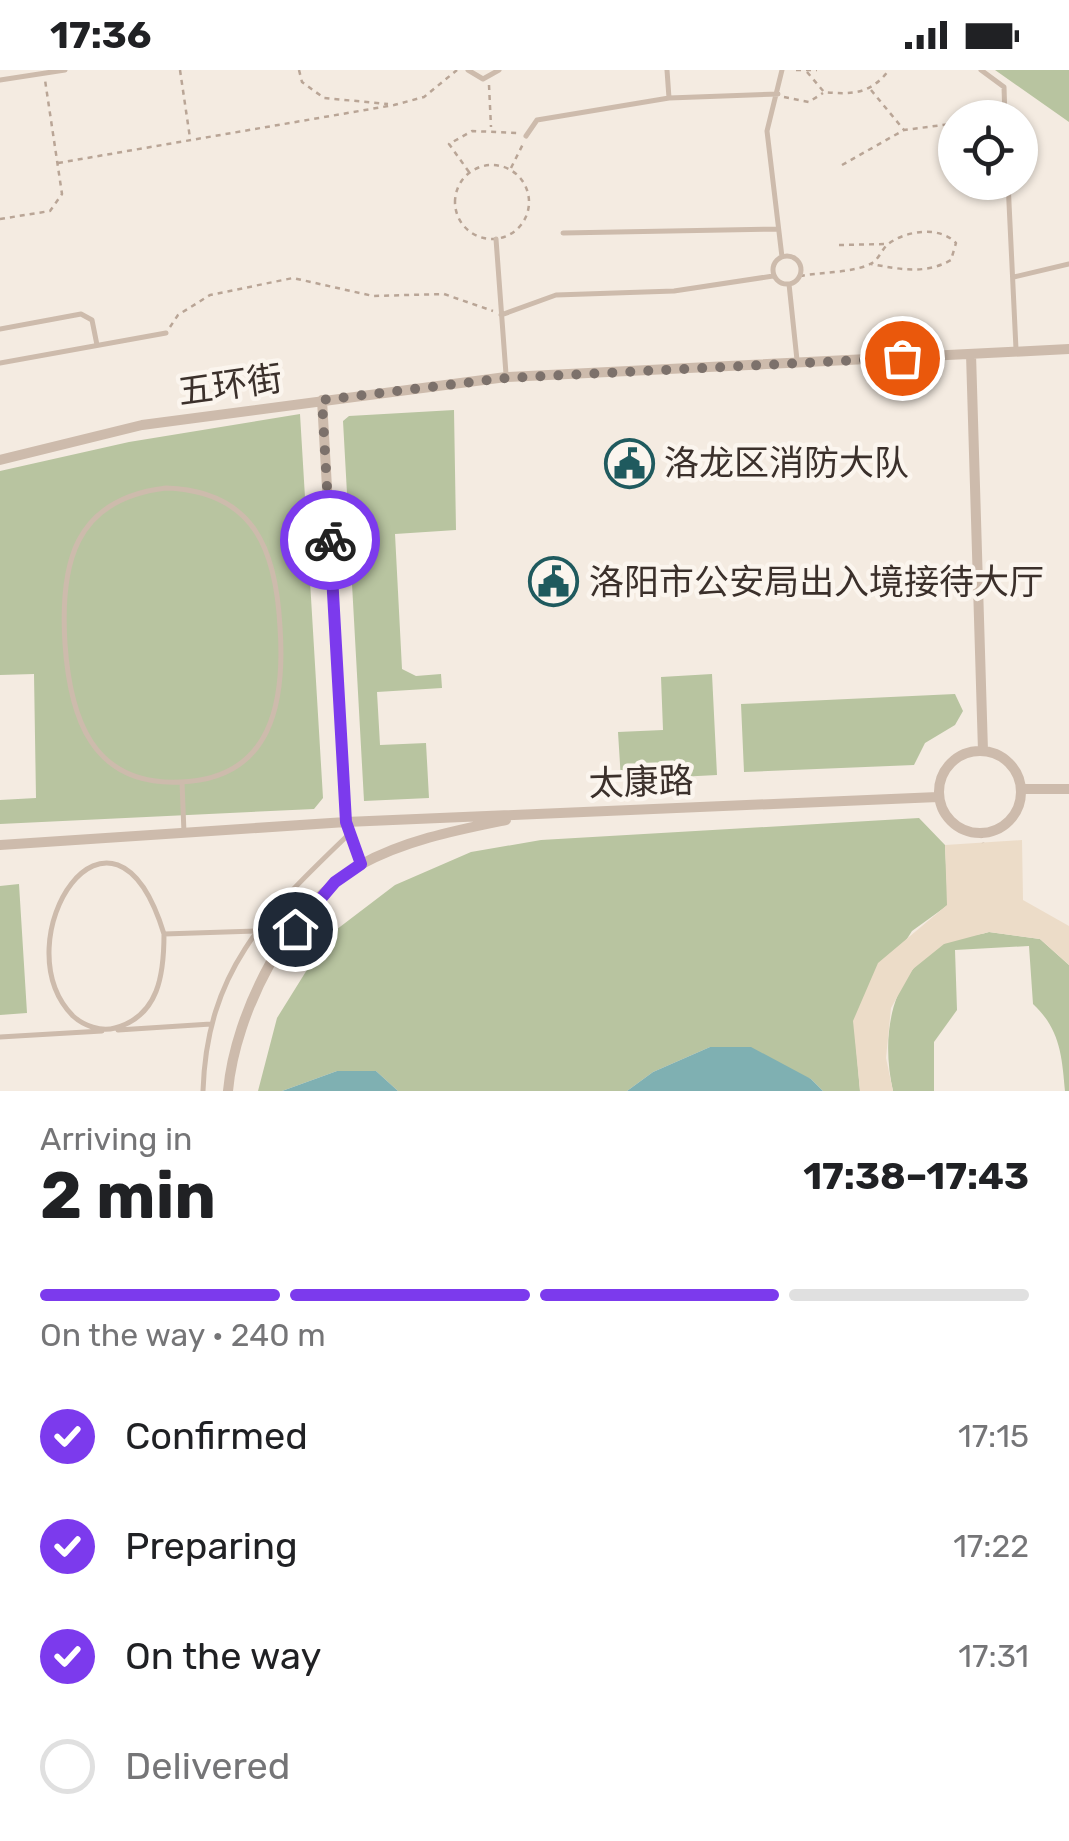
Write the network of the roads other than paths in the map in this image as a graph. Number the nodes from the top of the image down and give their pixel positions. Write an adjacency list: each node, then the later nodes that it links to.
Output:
1 (66, 70): 7 (lane)
2 (468, 70): 3 (lane)
3 (500, 70)
4 (667, 70): 9 (lane)
5 (782, 70): 8 (lane)
6 (980, 70): 10 (lane)
7 (0, 80)
8 (778, 94): 9 (lane); 13 (lane)
9 (669, 98): 11 (lane)
10 (1004, 100)
11 (526, 136)
12 (1009, 200): 19 (lane)
13 (778, 229): 14 (lane); 16 (lane)
14 (563, 233)
15 (496, 238): 21 (lane)
16 (782, 256): 18 (lane); 20 (lane)
17 (1069, 264): 19 (lane)
18 (773, 276): 20 (lane); 21 (lane)
19 (1012, 278): 26 (lane)
20 (789, 284): 29 (lane)
21 (501, 315): 30 (lane)
22 (0, 329): 24 (lane)
23 (166, 333): 24 (lane)
24 (96, 346): 28 (lane)
25 (1069, 348): 26 (street, 五环街)
26 (1016, 352): 27 (street, 五环街)
27 (971, 354): 29 (street, 五环街); 33 (street)
28 (0, 363)
29 (798, 363): 30 (street, 五环街)
30 (506, 378): 31 (street, 五环街)
31 (322, 400): 32 (street, 五环街); 39 (street)
32 (0, 460)
33 (982, 751): 35 (street); 37 (street)
34 (182, 782): 34 (lane); 40 (lane)
35 (1021, 789): 36 (street); 37 (street)
36 (1069, 789)
37 (938, 797): 38 (street, 太康路)
38 (594, 811): 39 (street, 太康路); 42 (street)
39 (348, 828): 40 (street, 太康路); 42 (street); 45 (lane)
40 (184, 833): 41 (street, 太康路)
41 (0, 846)
42 (361, 864): 51 (street)
43 (55, 893): 46 (lane)
44 (48, 907): 48 (lane)
45 (256, 931): 46 (lane); 47 (lane)
46 (164, 934): 48 (lane)
47 (211, 1024): 48 (lane); 50 (lane)
48 (106, 1030): 49 (lane)
49 (0, 1037)
50 (203, 1091)
51 (228, 1091)

